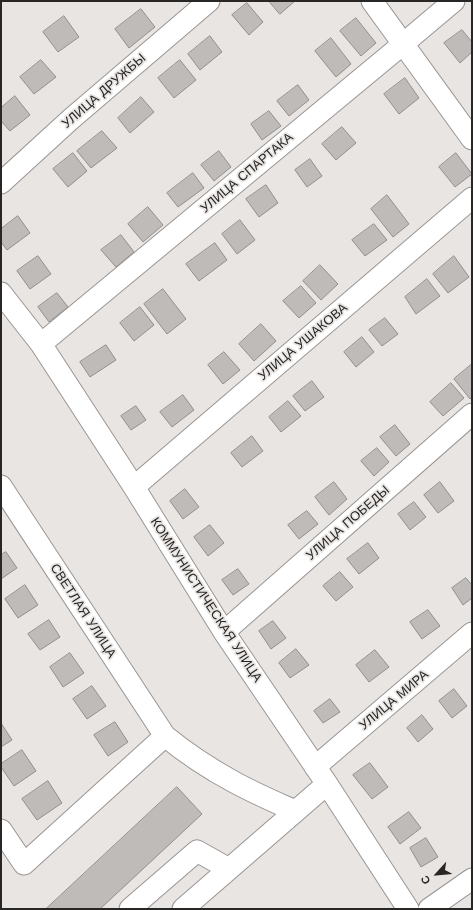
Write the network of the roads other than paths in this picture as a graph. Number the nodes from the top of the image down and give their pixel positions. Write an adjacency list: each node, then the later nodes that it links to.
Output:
1 (209, 1): 6 (street, УЛИЦА ДРУЖБЫ)
2 (372, 1): 4 (street)
3 (454, 1): 4 (street, УЛИЦА СПАРТАКА)
4 (403, 44): 5 (street); 9 (street, УЛИЦА СПАРТАКА)
5 (472, 139)
6 (1, 183)
7 (472, 198): 12 (street, УЛИЦА УШАКОВА)
8 (1, 293): 9 (street, КОММУНИСТИЧЕСКАЯ УЛИЦА)
9 (41, 344): 12 (street, КОММУНИСТИЧЕСКАЯ УЛИЦА)
10 (472, 414): 13 (street, УЛИЦА ПОБЕДЫ)
11 (1, 486): 15 (street, СВЕТЛАЯ УЛИЦА)
12 (134, 487): 13 (street, КОММУНИСТИЧЕСКАЯ УЛИЦА)
13 (224, 632): 16 (street, КОММУНИСТИЧЕСКАЯ УЛИЦА)
14 (472, 633): 16 (street, УЛИЦА МИРА)
15 (165, 736): 18 (street); 19 (street)
16 (315, 767): 17 (street, КОММУНИСТИЧЕСКАЯ УЛИЦА)
17 (327, 784): 18 (street); 24 (street, КОММУНИСТИЧЕСКАЯ УЛИЦА)
18 (296, 811): 20 (street)
19 (1, 830)
20 (229, 869): 22 (street); 23 (street)
21 (472, 879): 25 (street)
22 (130, 909)
23 (183, 909)
24 (408, 909)
25 (429, 909)

